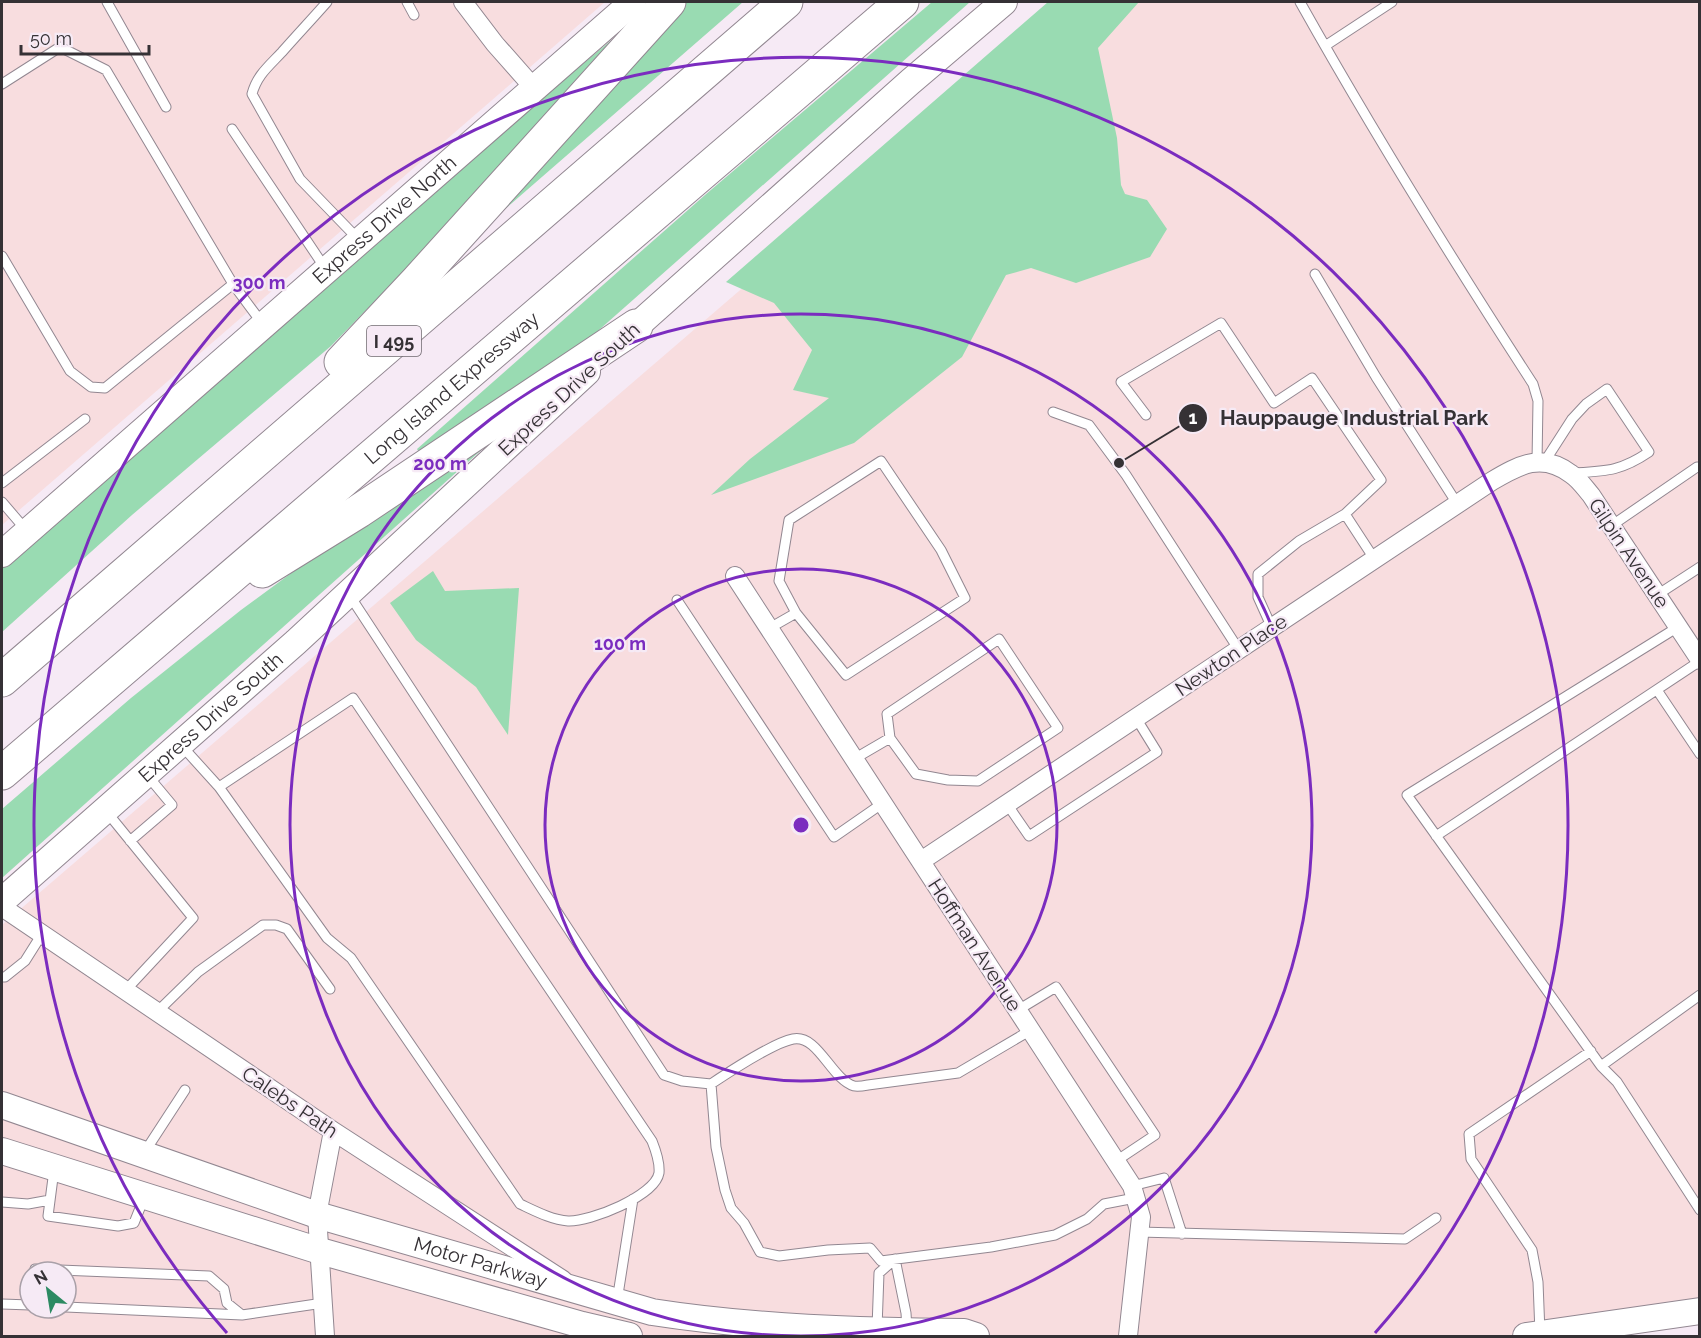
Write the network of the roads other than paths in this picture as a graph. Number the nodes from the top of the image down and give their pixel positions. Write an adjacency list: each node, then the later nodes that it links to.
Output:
1 (106, 2): 16 (lane)
2 (327, 2): 18 (lane)
3 (407, 2): 12 (lane)
4 (466, 2): 15 (street)
5 (633, 2): 15 (main road, Express Drive North)
6 (669, 2): 45 (highway)
7 (786, 2): 45 (highway, I 495)
8 (902, 2): 43 (highway, Long Island Expressway)
9 (1004, 2): 24 (main road, Express Drive South)
10 (1300, 2): 13 (lane)
11 (1392, 2): 13 (lane)
12 (414, 15)
13 (1325, 46): 28 (lane)
14 (2, 84): 22 (lane)
15 (533, 87): 18 (main road, Express Drive North)
16 (166, 107)
17 (232, 129): 20 (lane)
18 (360, 240): 20 (main road, Express Drive North)
19 (2, 256): 22 (lane)
20 (327, 270): 23 (main road, Express Drive North)
21 (1315, 274): 33 (lane)
22 (233, 284): 23 (lane)
23 (264, 325): 36 (main road, Express Drive North)
24 (636, 326): 40 (main road, Express Drive South); 43 (highway)
25 (1053, 412): 49 (lane)
26 (1146, 415): 34 (lane)
27 (85, 419): 31 (lane)
28 (1541, 462): 30 (street, Gilpin Avenue); 30 (lane); 33 (street, Newton Place)
29 (1697, 467): 35 (lane)
30 (1571, 474): 35 (street, Gilpin Avenue)
31 (2, 483)
32 (2, 502): 36 (lane)
33 (1458, 505): 37 (street, Newton Place)
34 (1345, 513): 37 (lane); 47 (lane)
35 (1611, 526): 41 (street, Gilpin Avenue)
36 (10, 542)
37 (1375, 560): 47 (street, Newton Place)
38 (1700, 567): 41 (lane)
39 (735, 576): 48 (street, Hoffman Avenue)
40 (349, 594): 55 (main road, Express Drive South); 79 (lane)
41 (1657, 595): 46 (street, Gilpin Avenue)
42 (677, 600): 61 (lane)
43 (197, 606): 58 (highway, Long Island Expressway)
44 (796, 613): 44 (lane); 48 (lane)
45 (72, 619): 51 (highway, I 495)
46 (1678, 627): 50 (street, Gilpin Avenue); 64 (lane)
47 (1272, 628): 49 (street, Newton Place)
48 (768, 629): 57 (street, Hoffman Avenue)
49 (1239, 650): 53 (street, Newton Place)
50 (1700, 660): 52 (lane)
51 (2, 680)
52 (1657, 690): 56 (lane); 64 (lane)
53 (1136, 718): 62 (street, Newton Place); 62 (lane)
54 (890, 738): 54 (lane); 57 (lane)
55 (179, 744): 59 (main road, Express Drive South); 60 (lane)
56 (1700, 754)
57 (854, 759): 61 (street, Hoffman Avenue)
58 (2, 772)
59 (145, 773): 63 (main road, Express Drive South); 65 (lane)
60 (219, 787): 89 (lane); 89 (lane)
61 (883, 803): 66 (street, Hoffman Avenue)
62 (1007, 804): 66 (street, Newton Place)
63 (104, 809): 65 (lane); 67 (main road, Express Drive South)
64 (1436, 836): 77 (lane)
65 (130, 841): 72 (lane)
66 (921, 861): 74 (street, Hoffman Avenue)
67 (2, 900)
68 (2, 907): 69 (street, Calebs Path)
69 (42, 934): 70 (lane); 72 (street, Calebs Path)
70 (2, 977)
71 (330, 990): 75 (lane)
72 (125, 991): 75 (street, Calebs Path)
73 (1700, 995): 78 (lane)
74 (1018, 1010): 76 (street, Hoffman Avenue); 85 (lane)
75 (157, 1012): 82 (street, Calebs Path)
76 (1030, 1030): 79 (lane); 85 (street, Hoffman Avenue)
77 (1591, 1051): 78 (lane); 115 (lane)
78 (1601, 1066): 92 (lane)
79 (711, 1084): 98 (lane)
80 (184, 1090): 84 (lane)
81 (2, 1105): 84 (main road, Motor Parkway)
82 (333, 1131): 93 (street); 100 (street, Calebs Path)
83 (2, 1151): 86 (main road, Motor Parkway)
84 (143, 1155): 93 (main road, Motor Parkway)
85 (1116, 1161): 87 (street, Hoffman Avenue)
86 (54, 1168): 88 (main road, Motor Parkway); 90 (lane)
87 (1134, 1192): 95 (street, Hoffman Avenue); 96 (lane); 98 (lane)
88 (145, 1196): 90 (lane); 97 (main road, Motor Parkway)
89 (633, 1199): 101 (lane)
90 (50, 1200): 91 (lane)
91 (2, 1202)
92 (1700, 1210)
93 (317, 1215): 97 (street); 100 (main road, Motor Parkway)
94 (1436, 1218): 96 (lane)
95 (1139, 1232): 96 (lane); 114 (street, Hoffman Avenue)
96 (1182, 1234)
97 (320, 1251): 102 (street); 108 (main road, Motor Parkway)
98 (895, 1259): 109 (lane); 110 (lane)
99 (78, 1271): 107 (lane)
100 (582, 1292): 101 (main road, Motor Parkway)
101 (617, 1301): 109 (main road, Motor Parkway)
102 (323, 1303): 107 (lane); 111 (street)
103 (2, 1304): 104 (lane)
104 (18, 1305)
105 (78, 1308): 107 (lane)
106 (1700, 1311): 115 (main road)
107 (242, 1315)
108 (591, 1331): 112 (main road, Motor Parkway)
109 (877, 1331): 110 (main road, Motor Parkway)
110 (907, 1332): 113 (main road, Motor Parkway)
111 (325, 1336)
112 (628, 1336)
113 (976, 1336)
114 (1128, 1336)
115 (1533, 1336)

